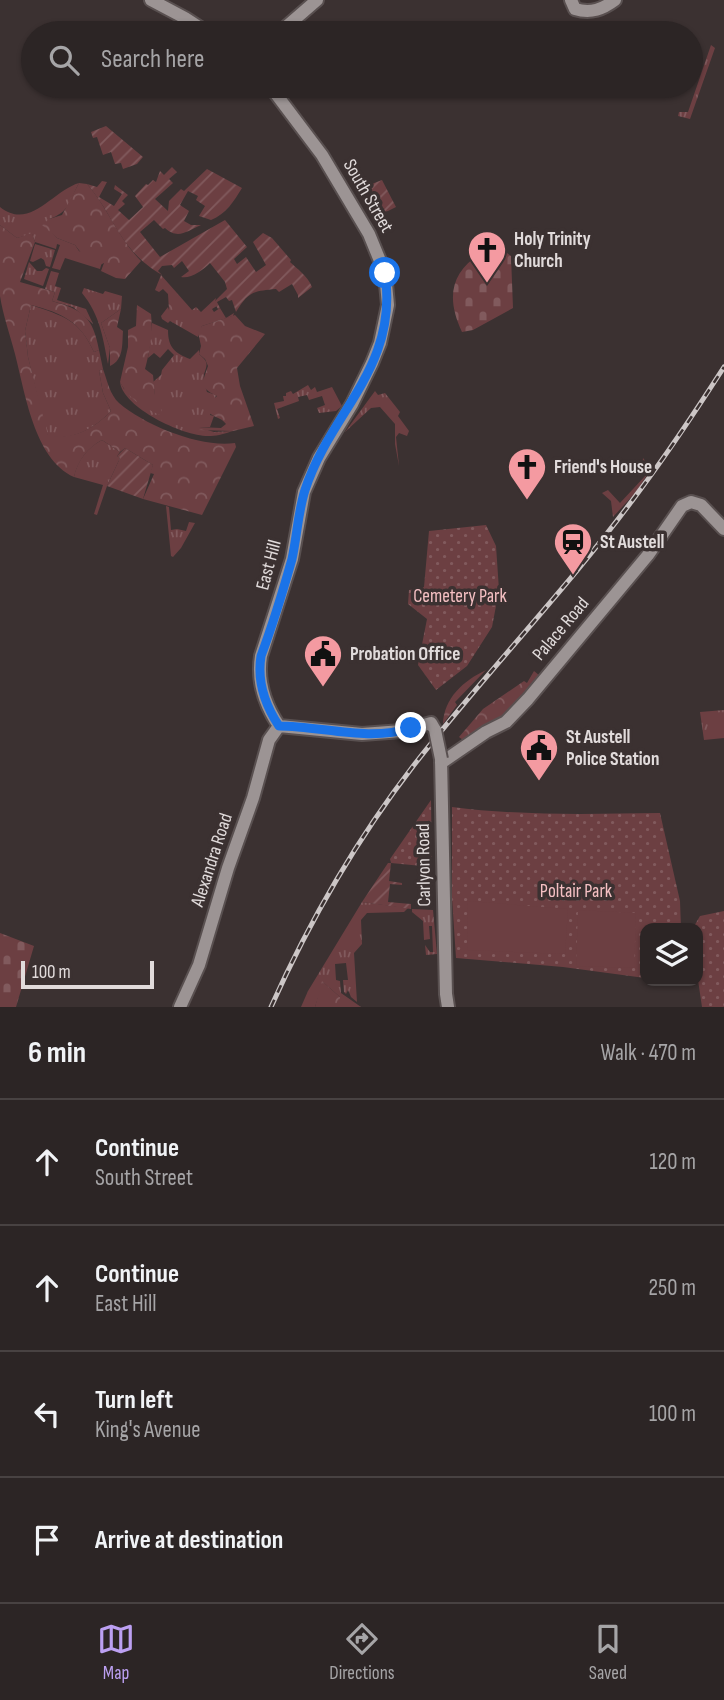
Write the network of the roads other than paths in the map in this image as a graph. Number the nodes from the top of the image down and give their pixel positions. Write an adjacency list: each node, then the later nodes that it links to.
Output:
1 (151, 0): 5 (street)
2 (317, 0): 6 (street)
3 (571, 0): 4 (street)
4 (615, 0)
5 (190, 21)
6 (293, 21)
7 (279, 98): 8 (street, South Street)
8 (343, 417): 10 (street, East Hill)
9 (724, 529): 11 (street, Palace Road)
10 (279, 726): 11 (street, Carlyon Road, bridge); 12 (street, Alexandra Road)
11 (441, 761): 13 (street, Carlyon Road)
12 (180, 1007)
13 (448, 1007)

